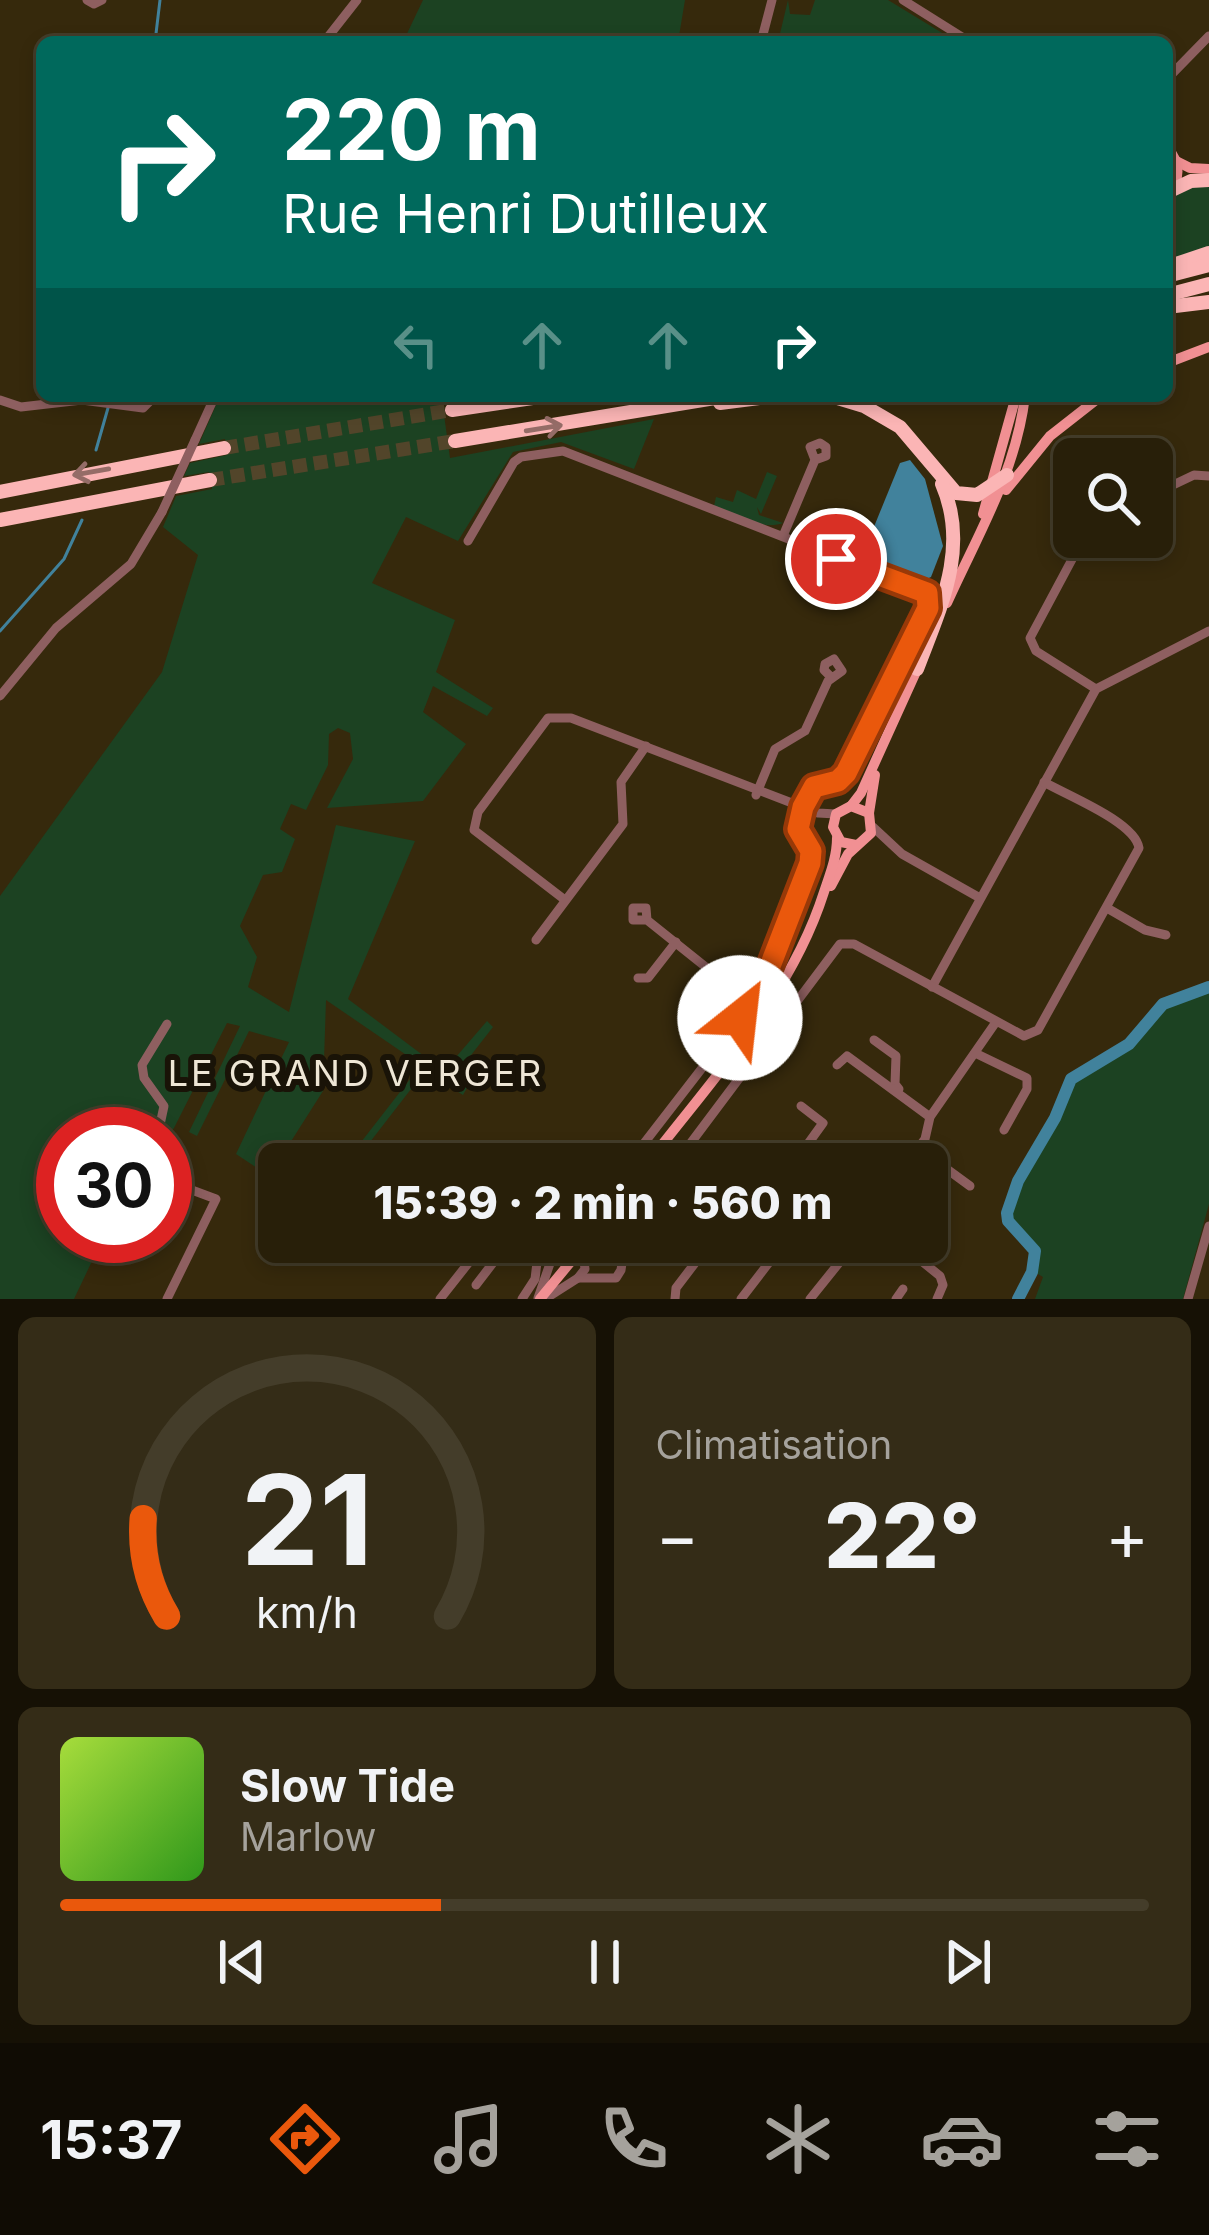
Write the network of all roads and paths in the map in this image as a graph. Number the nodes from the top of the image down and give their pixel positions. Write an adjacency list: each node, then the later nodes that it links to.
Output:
1 (87, 0): 2 (street)
2 (102, 0)
3 (357, 0): 6 (street)
4 (772, 0): 7 (street)
5 (903, 0): 8 (street)
6 (330, 36)
7 (763, 36)
8 (960, 36)
9 (1209, 36): 10 (street)
10 (1173, 76)
11 (1173, 157): 12 (main road)
12 (1176, 161): 13 (main road); 15 (main road)
13 (1209, 169)
14 (1209, 179): 16 (highway)
15 (1173, 186)
16 (1173, 190)
17 (1209, 258): 18 (highway)
18 (1173, 268)
19 (1209, 284): 20 (highway)
20 (1173, 293)
21 (1209, 302): 22 (highway)
22 (1173, 306)
23 (1209, 347): 24 (main road)
24 (1173, 361)
25 (0, 400): 26 (street)
26 (65, 402)
27 (97, 402): 28 (street)
28 (148, 402)
29 (212, 402): 62 (street, bridge)
30 (506, 402): 37 (highway)
31 (695, 402): 38 (highway)
32 (728, 402): 38 (highway)
33 (851, 402): 45 (highway)
34 (1018, 402): 39 (main road)
35 (1020, 402): 41 (main road)
36 (1093, 402): 40 (main road)
37 (452, 410)
38 (632, 414): 42 (highway, one-way to 38)
39 (1008, 426): 41 (main road); 49 (main road)
40 (1050, 436): 41 (main road); 52 (main road)
41 (1019, 440): 46 (main road)
42 (455, 441)
43 (224, 448): 51 (highway, one-way to 51)
44 (815, 460): 54 (street)
45 (937, 474): 49 (highway); 59 (highway)
46 (1007, 475): 49 (highway); 52 (main road)
47 (1209, 476): 50 (street)
48 (210, 480): 53 (highway)
49 (994, 486): 57 (main road)
50 (1173, 486)
51 (0, 492)
52 (991, 514): 57 (main road)
53 (0, 520)
54 (782, 536): 55 (street); 68 (street)
55 (468, 541)
56 (1073, 558): 61 (street)
57 (956, 584): 59 (main road)
58 (1209, 631): 61 (street)
59 (917, 669): 63 (main road)
60 (831, 677): 66 (street)
61 (1096, 689): 65 (street)
62 (0, 696)
63 (888, 736): 67 (main road); 69 (main road)
64 (646, 746): 66 (street); 74 (street); 74 (street)
65 (1044, 782): 73 (street); 75 (street)
66 (757, 793): 68 (street)
67 (850, 806): 69 (main road); 70 (main road)
68 (803, 807): 70 (street); 83 (street)
69 (870, 820): 71 (street); 72 (main road)
70 (835, 826): 72 (main road); 76 (main road)
71 (886, 842): 72 (street); 73 (street)
72 (860, 843): 76 (main road)
73 (980, 898): 82 (street)
74 (565, 900): 79 (street)
75 (1107, 908): 78 (street); 84 (street)
76 (818, 910): 94 (main road)
77 (647, 920): 80 (street)
78 (1166, 935)
79 (536, 940)
80 (676, 942): 81 (street); 83 (street)
81 (638, 978)
82 (932, 987): 84 (street); 95 (street)
83 (752, 1004): 93 (street)
84 (996, 1022): 87 (street)
85 (166, 1024): 90 (street)
86 (874, 1040): 91 (street)
87 (975, 1053): 91 (street); 92 (street)
88 (837, 1065): 91 (street)
89 (801, 1106): 96 (street)
90 (164, 1107)
91 (931, 1115): 97 (street)
92 (1004, 1130)
93 (644, 1143)
94 (663, 1143)
95 (691, 1143)
96 (811, 1143)
97 (922, 1143)
98 (948, 1170): 99 (street)
99 (970, 1186)
100 (192, 1190): 102 (street)
101 (1209, 1226): 129 (street)
102 (192, 1247)
103 (184, 1263): 121 (street)
104 (468, 1263): 122 (street)
105 (493, 1263): 120 (street)
106 (537, 1263): 123 (street)
107 (548, 1263): 117 (street)
108 (554, 1263): 117 (street)
109 (560, 1263): 117 (main road)
110 (577, 1263): 119 (street)
111 (589, 1263): 118 (street)
112 (622, 1263): 118 (street)
113 (695, 1263): 125 (street)
114 (769, 1263): 126 (street)
115 (838, 1263): 127 (street)
116 (924, 1263): 128 (street)
117 (553, 1268): 119 (street); 124 (main road)
118 (600, 1278): 119 (street)
119 (575, 1279): 124 (street)
120 (476, 1285)
121 (166, 1299)
122 (440, 1299)
123 (523, 1299)
124 (541, 1299)
125 (673, 1299)
126 (741, 1299)
127 (810, 1299)
128 (937, 1299)
129 (1187, 1299)

